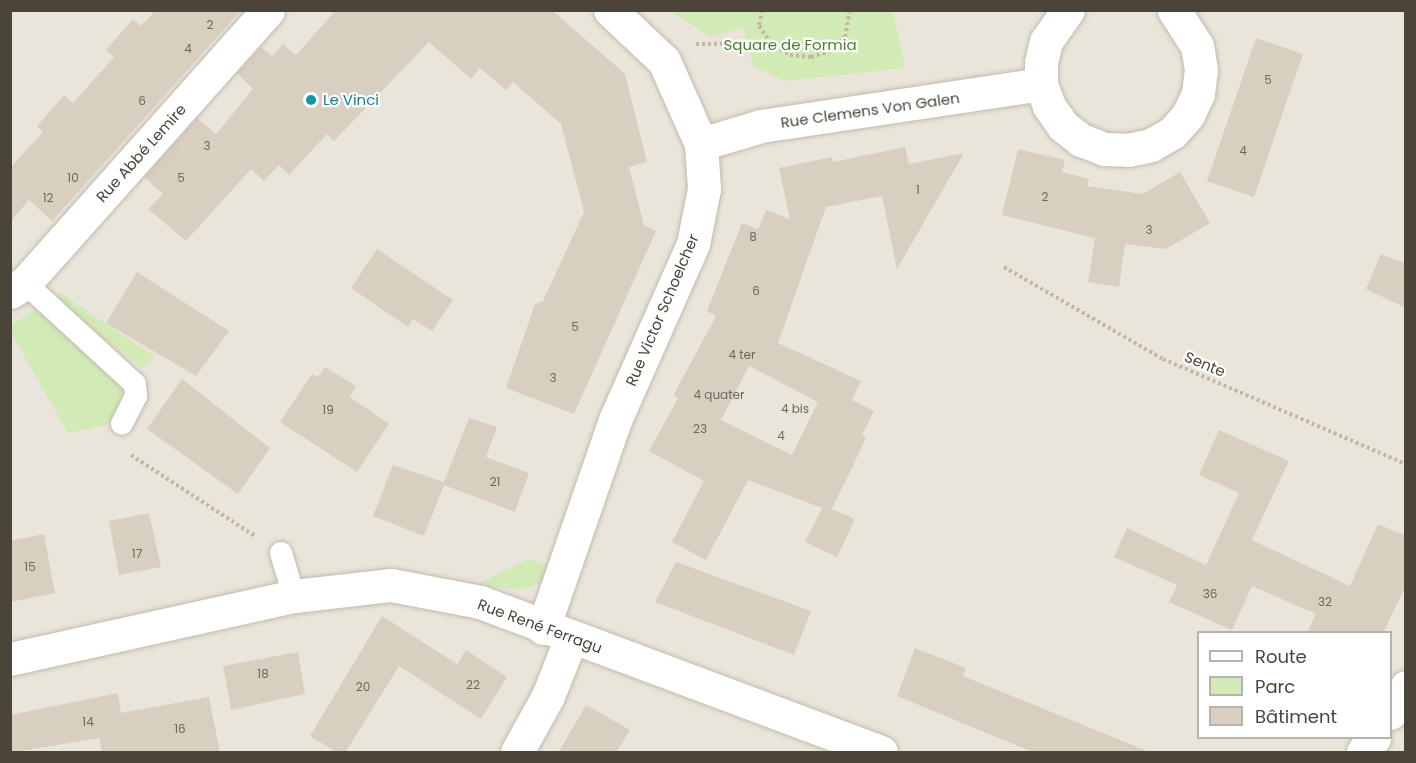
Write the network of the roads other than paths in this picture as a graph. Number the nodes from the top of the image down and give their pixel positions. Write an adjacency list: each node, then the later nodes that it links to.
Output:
1 (268, 10): 7 (street, Rue Abbé Lemire)
2 (610, 10): 6 (street, Rue Victor Schoelcher)
3 (1068, 10): 5 (street)
4 (1174, 10): 5 (street)
5 (1041, 84): 6 (street, Rue Clemens Von Galen)
6 (701, 144): 11 (street, Rue Victor Schoelcher)
7 (18, 288): 8 (lane)
8 (122, 424)
9 (281, 553): 10 (lane)
10 (294, 596): 11 (street, Rue René Ferragu); 12 (street, Rue René Ferragu)
11 (557, 633): 16 (street, Rue Victor Schoelcher); 17 (street, Rue René Ferragu)
12 (10, 659)
13 (1406, 687): 14 (street)
14 (1392, 710)
15 (1373, 739): 18 (street)
16 (517, 753)
17 (881, 753)
18 (1364, 753)

